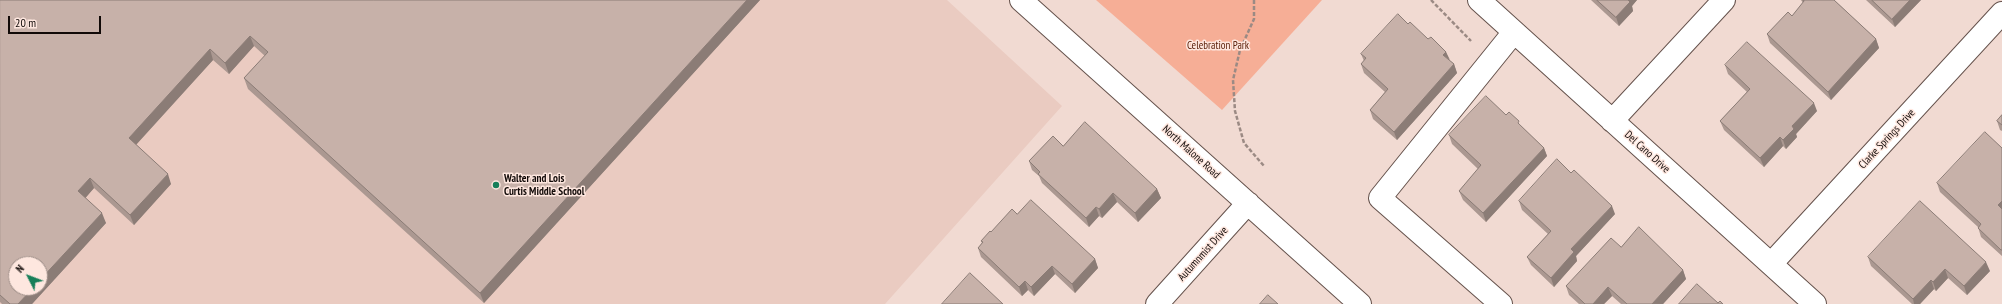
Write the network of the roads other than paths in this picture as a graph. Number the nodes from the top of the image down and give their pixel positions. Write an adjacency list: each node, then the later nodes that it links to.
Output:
1 (1021, 0): 7 (street, North Malone Road)
2 (1479, 0): 5 (street, Del Cano Drive)
3 (1724, 0): 6 (street)
4 (2002, 13): 8 (street, Clarke Springs Drive)
5 (1514, 32): 6 (street, Del Cano Drive); 11 (street)
6 (1612, 121): 8 (street, Del Cano Drive)
7 (1248, 203): 9 (street, Autumnmist Drive); 10 (street, North Malone Road)
8 (1771, 264): 12 (street, Del Cano Drive)
9 (1158, 304)
10 (1360, 304)
11 (1501, 304)
12 (1815, 304)

